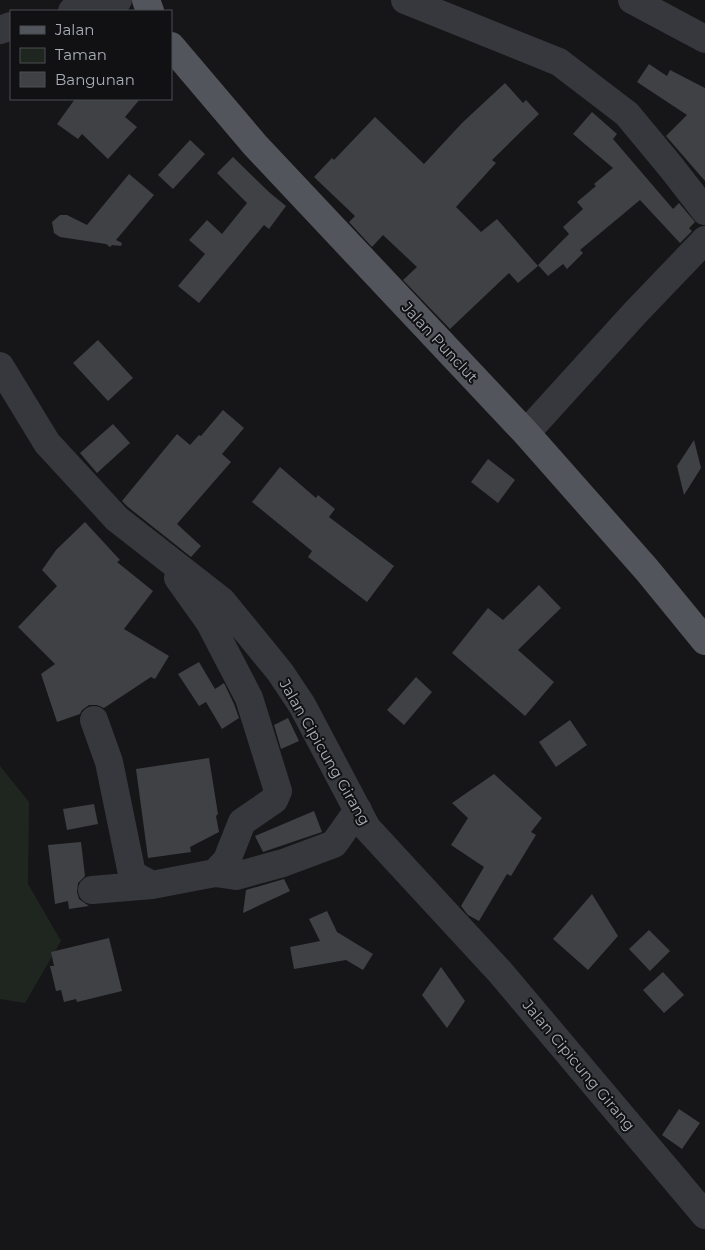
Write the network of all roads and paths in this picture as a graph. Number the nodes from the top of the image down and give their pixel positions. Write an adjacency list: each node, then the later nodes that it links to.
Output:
1 (118, 0): 4 (street)
2 (632, 0): 5 (street)
3 (425, 4): 7 (street)
4 (76, 10)
5 (705, 39)
6 (172, 47): 10 (main road, Jalan Punclut)
7 (705, 211)
8 (705, 240): 10 (street)
9 (0, 366): 11 (street, Jalan Cipicung Girang)
10 (526, 433): 12 (main road, Jalan Punclut)
11 (160, 552): 14 (street, Jalan Cipicung Girang); 15 (street)
12 (705, 641)
13 (94, 720): 16 (street)
14 (358, 810): 15 (street); 18 (street, Jalan Cipicung Girang)
15 (215, 873): 16 (street)
16 (152, 885): 17 (street)
17 (92, 890)
18 (705, 1214)

